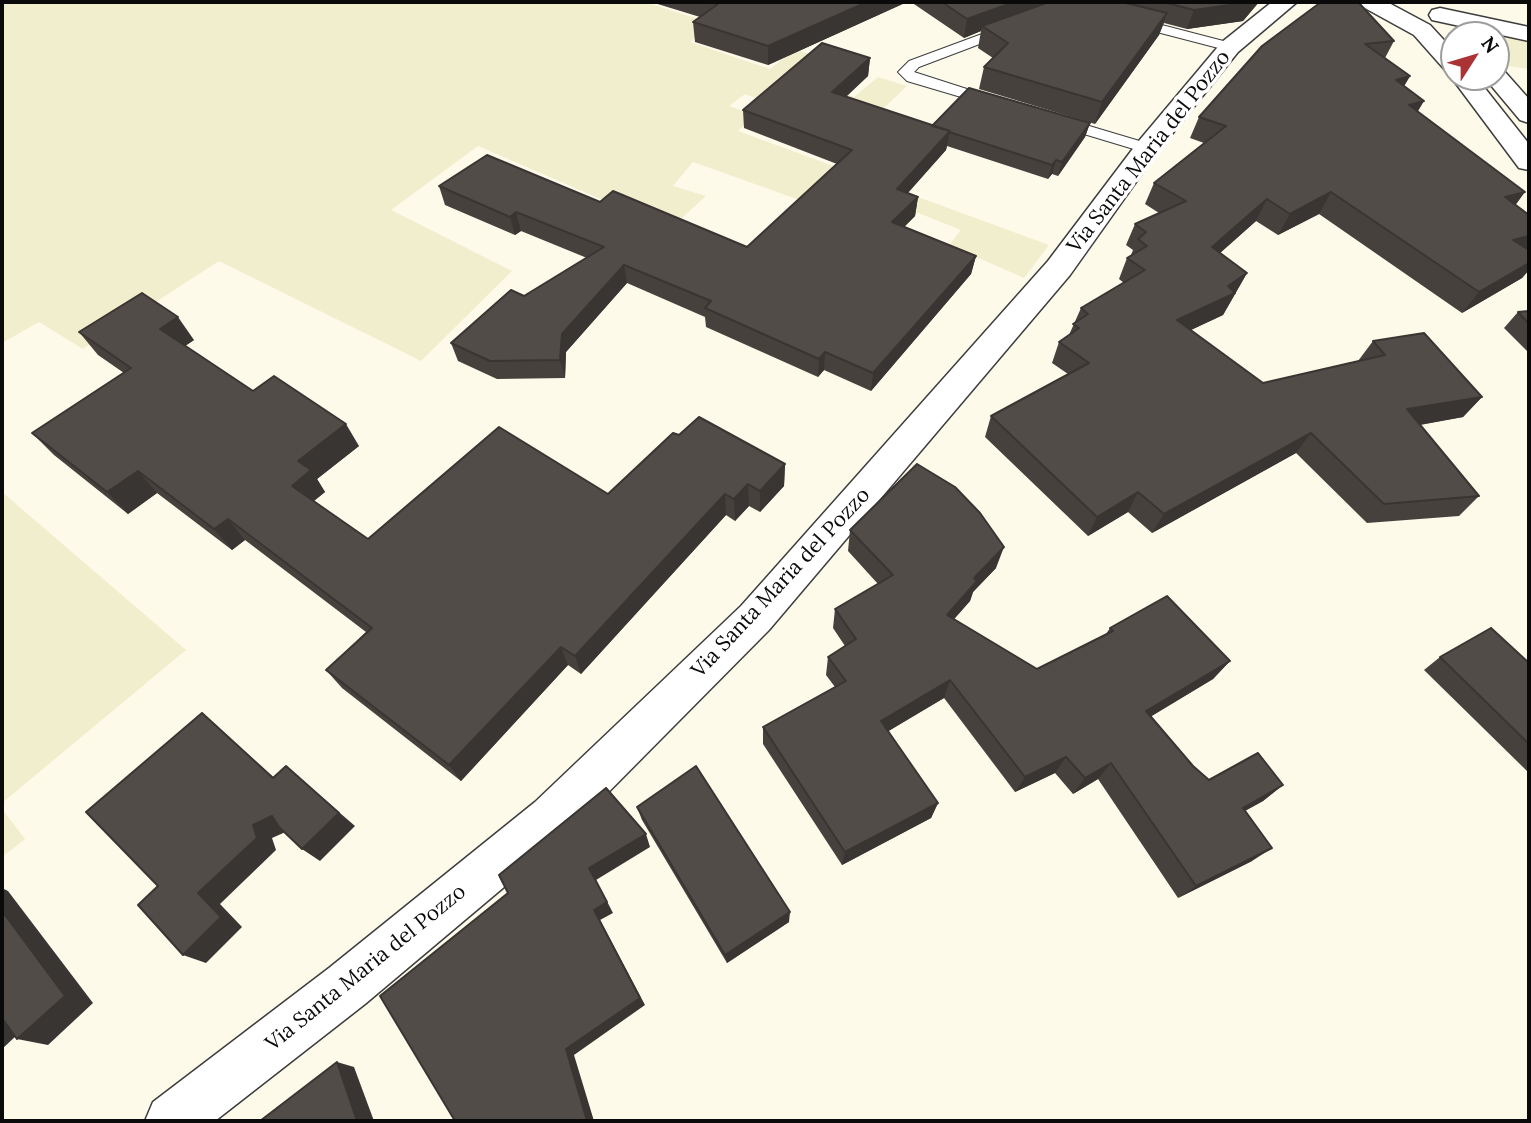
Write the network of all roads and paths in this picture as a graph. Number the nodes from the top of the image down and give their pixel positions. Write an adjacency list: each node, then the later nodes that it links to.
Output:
1 (1286, 2): 9 (street, Via Santa Maria del Pozzo)
2 (1371, 2): 10 (street)
3 (1483, 2): 4 (street)
4 (1430, 8): 7 (street); 8 (street)
5 (1114, 17): 9 (lane)
6 (1028, 21): 13 (lane)
7 (1444, 21)
8 (1529, 34)
9 (1230, 47): 16 (street, Via Santa Maria del Pozzo)
10 (1440, 50)
11 (1474, 91): 17 (street)
12 (1508, 91): 14 (street)
13 (1003, 105)
14 (1529, 115)
15 (1042, 117): 16 (lane)
16 (1147, 148): 18 (street, Via Santa Maria del Pozzo)
17 (1529, 162)
18 (172, 1121)

